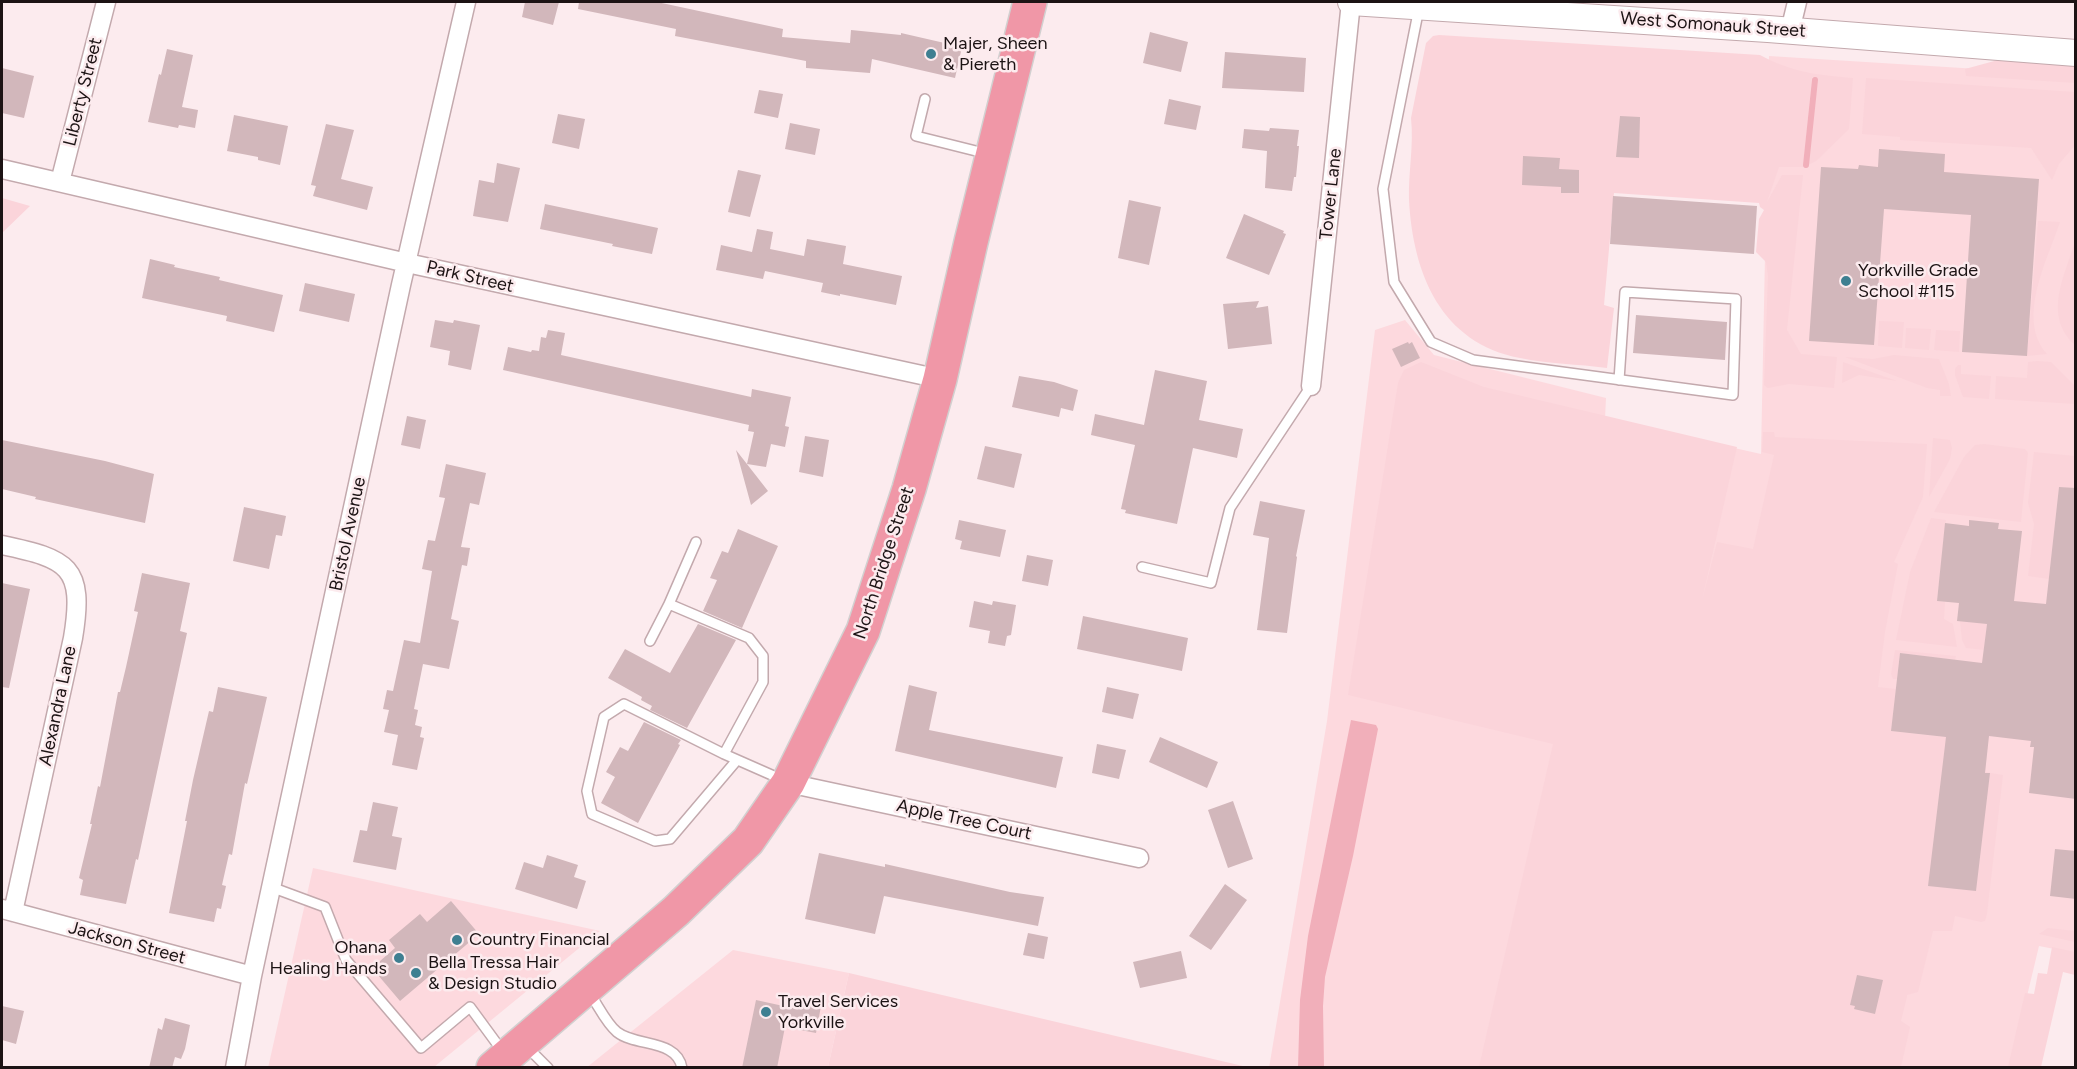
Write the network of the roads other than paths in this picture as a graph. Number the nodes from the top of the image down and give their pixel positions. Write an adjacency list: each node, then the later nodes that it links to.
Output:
1 (106, 2): 12 (street, Liberty Street)
2 (466, 2): 13 (street, Bristol Avenue)
3 (1030, 2): 10 (highway, North Bridge Street)
4 (1351, 2): 6 (street, West Somonauk Street); 16 (street, Tower Lane)
5 (1797, 2): 7 (street)
6 (1420, 3): 7 (street, West Somonauk Street); 15 (lane)
7 (1790, 31): 8 (street, West Somonauk Street)
8 (2076, 52)
9 (925, 99): 10 (lane)
10 (993, 155): 14 (highway, North Bridge Street)
11 (2, 169): 12 (street, Park Street)
12 (60, 182): 13 (street, Park Street)
13 (407, 263): 14 (street, Park Street); 26 (street, Bristol Avenue)
14 (940, 379): 24 (highway, North Bridge Street)
15 (1619, 380): 15 (lane)
16 (1311, 386): 19 (lane)
17 (696, 542): 20 (lane)
18 (2, 545): 27 (street, Alexandra Lane)
19 (1142, 567)
20 (669, 604): 21 (lane); 22 (lane)
21 (650, 641)
22 (724, 754): 23 (lane); 23 (lane)
23 (737, 760): 24 (lane)
24 (788, 783): 25 (street, Apple Tree Court); 29 (highway, North Bridge Street)
25 (1139, 858)
26 (271, 887): 28 (street, Bristol Avenue); 30 (lane)
27 (8, 911): 28 (street, Jackson Street)
28 (252, 976): 31 (street, Bristol Avenue)
29 (586, 988): 30 (highway, North Bridge Street); 33 (lane)
30 (507, 1055): 32 (lane)
31 (235, 1068)
32 (548, 1068)
33 (682, 1068)

